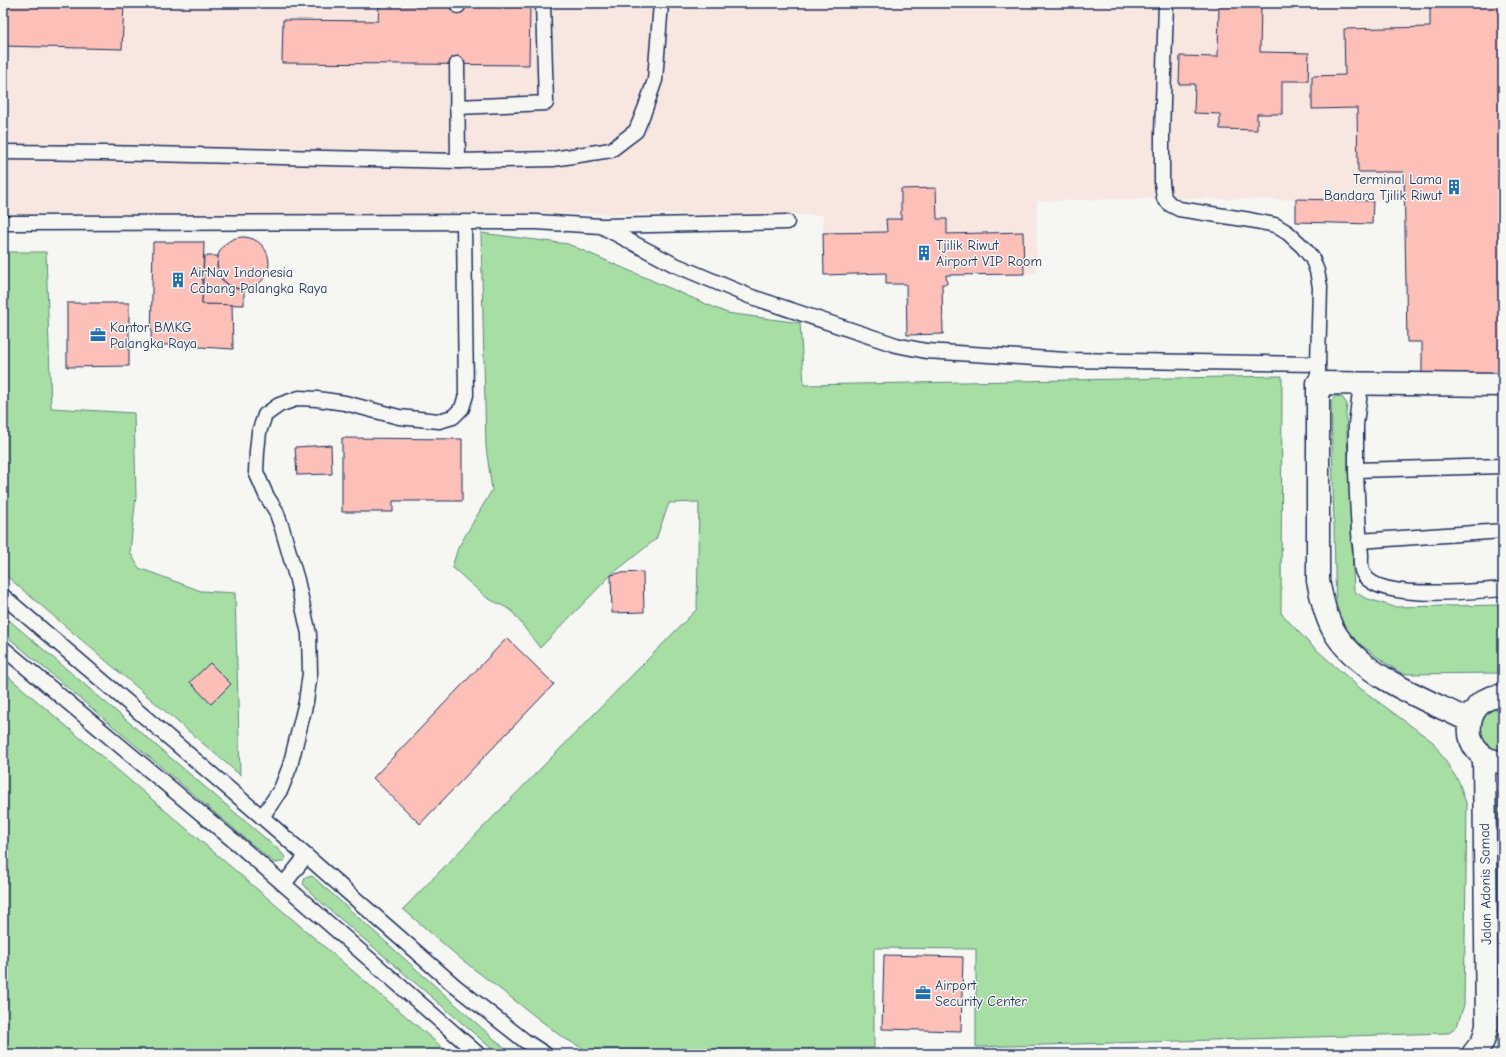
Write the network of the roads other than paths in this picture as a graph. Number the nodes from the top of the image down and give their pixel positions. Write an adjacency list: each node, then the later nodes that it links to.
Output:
1 (543, 3): 5 (lane)
2 (661, 3): 7 (lane)
3 (1166, 3): 12 (lane)
4 (457, 64): 5 (lane)
5 (457, 107): 7 (lane)
6 (3, 152): 7 (lane)
7 (458, 161)
8 (787, 222): 11 (lane)
9 (3, 223): 10 (lane)
10 (464, 223): 11 (lane); 25 (lane)
11 (601, 226): 12 (lane)
12 (1318, 374): 13 (main road); 23 (main road)
13 (1361, 384): 14 (main road); 16 (lane)
14 (1503, 385)
15 (1503, 466): 16 (lane)
16 (1356, 470): 18 (lane)
17 (1503, 531): 18 (lane)
18 (1359, 541): 19 (lane)
19 (1503, 589)
20 (3, 596): 25 (lane)
21 (3, 648): 27 (lane)
22 (1503, 696): 23 (main road)
23 (1470, 721): 24 (main road)
24 (1493, 760): 30 (main road, Jalan Adonis Samad)
25 (262, 817): 26 (lane)
26 (306, 856): 27 (lane); 29 (lane)
27 (284, 884): 28 (lane)
28 (478, 1054)
29 (545, 1054)
30 (1473, 1054)

